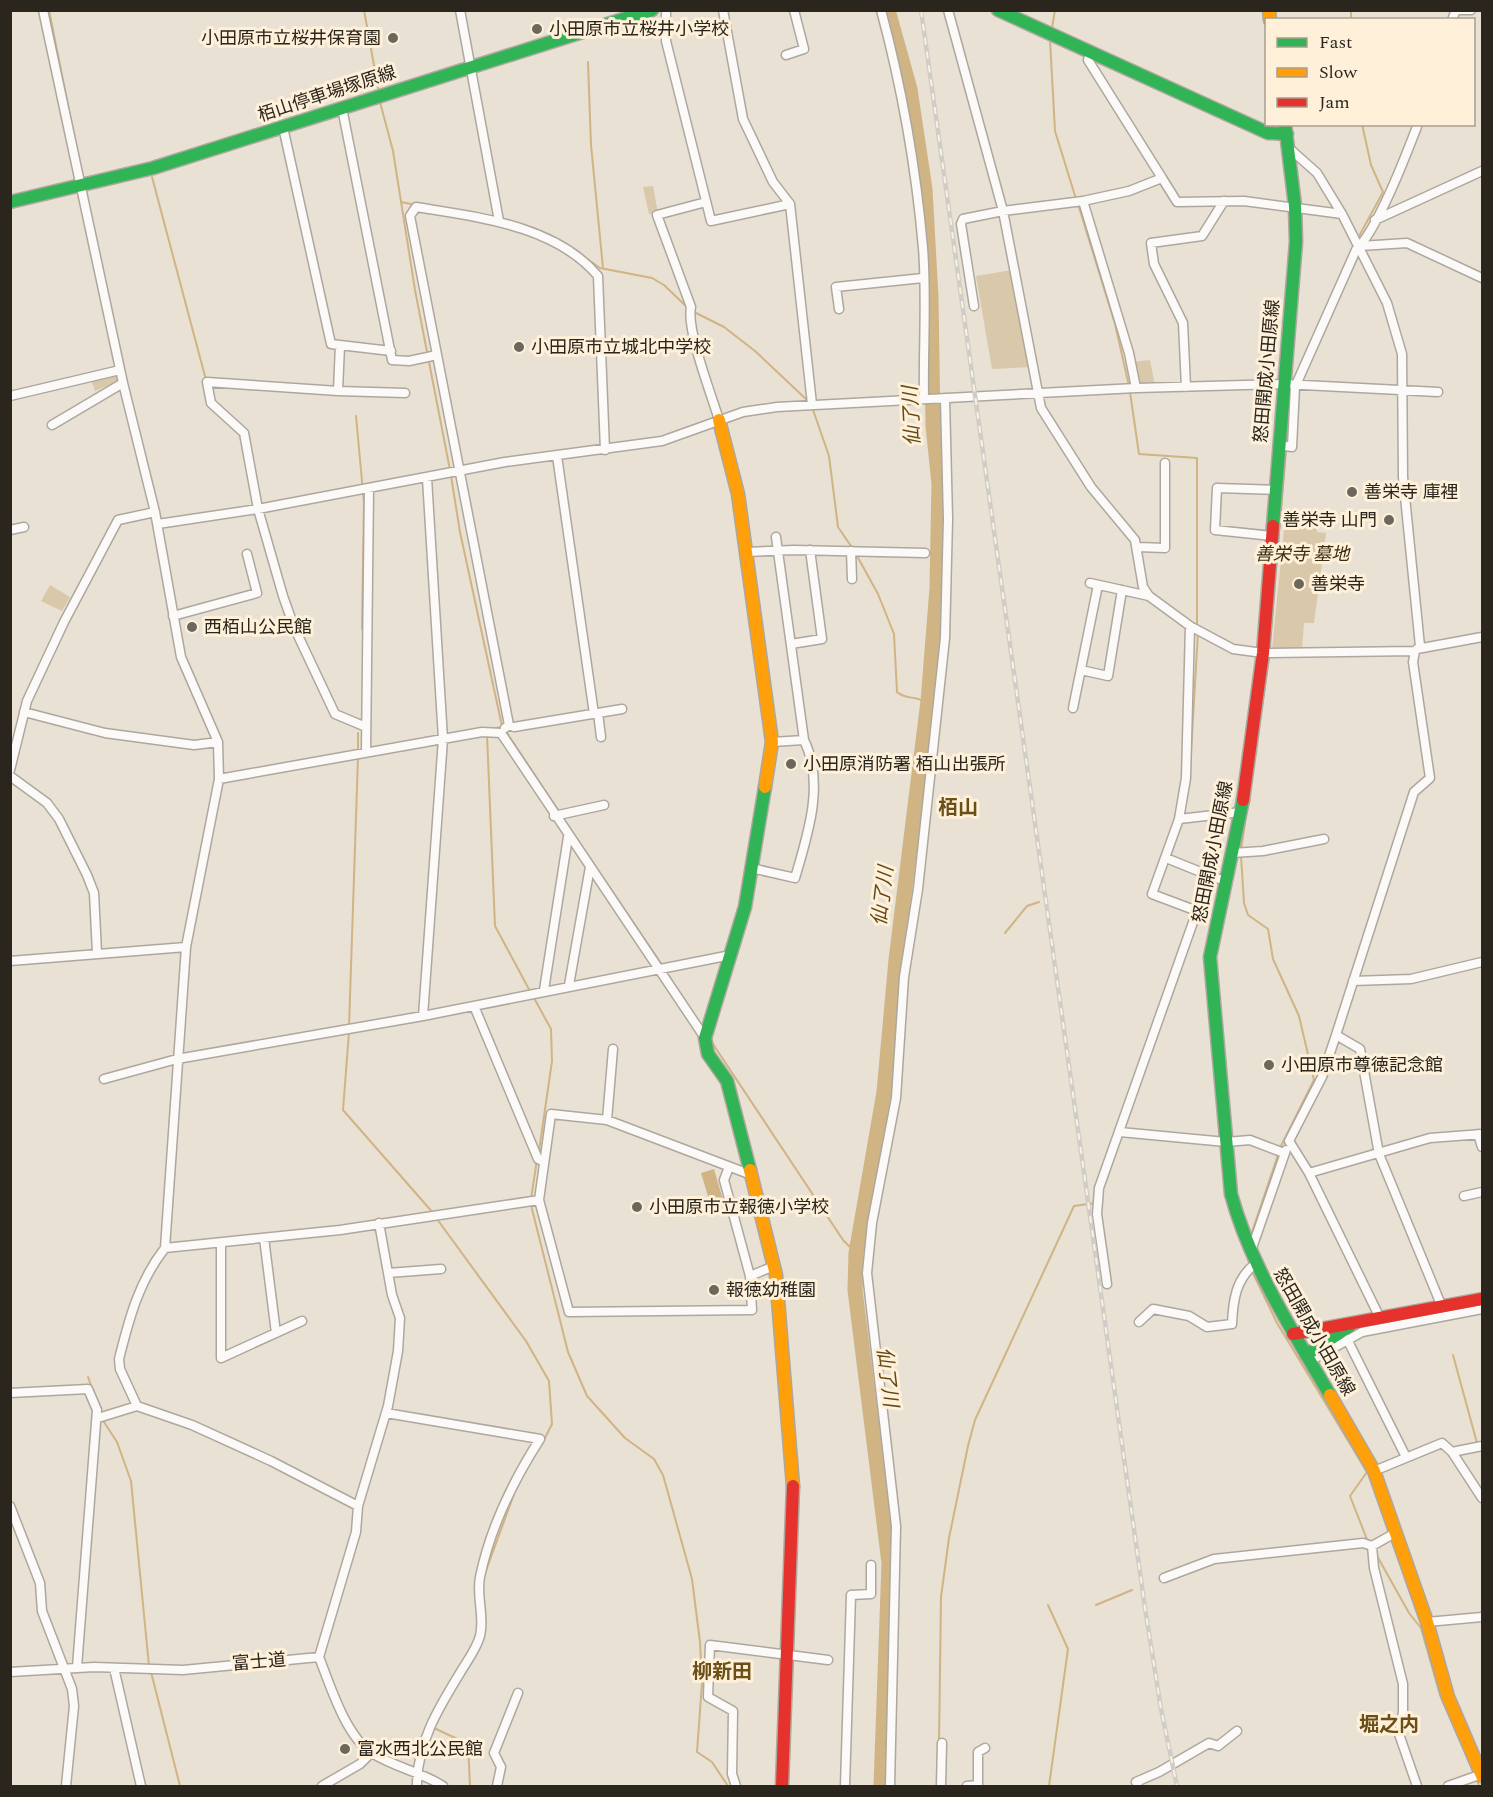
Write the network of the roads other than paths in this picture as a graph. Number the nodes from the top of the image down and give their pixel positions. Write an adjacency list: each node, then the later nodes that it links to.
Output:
1 (43, 10): 22 (street)
2 (460, 10): 14 (street)
3 (652, 10): 14 (main road, 栢山停車場塚原線)
4 (666, 10): 26 (street)
5 (723, 10): 27 (street)
6 (794, 10): 13 (street)
7 (881, 10): 34 (street)
8 (948, 10): 29 (street)
9 (998, 10): 12 (main road, 怒田開成小田原線)
10 (1458, 10): 11 (street)
11 (1471, 10)
12 (1090, 53): 18 (main road, 怒田開成小田原線); 21 (street)
13 (786, 55)
14 (471, 67): 15 (main road, 栢山停車場塚原線); 32 (street)
15 (342, 108): 17 (main road, 栢山停車場塚原線); 39 (street)
16 (1417, 126): 31 (street)
17 (282, 127): 22 (main road, 栢山停車場塚原線); 38 (street)
18 (1286, 129): 19 (main road, 怒田開成小田原線)
19 (1290, 149): 28 (main road, 怒田開成小田原線); 30 (street)
20 (1482, 171): 31 (street)
21 (1162, 178): 24 (street); 25 (street)
22 (82, 186): 23 (main road, 栢山停車場塚原線); 41 (street)
23 (10, 201)
24 (1083, 201): 29 (street); 45 (street)
25 (1224, 201): 28 (street); 44 (street)
26 (706, 202): 27 (street); 55 (street)
27 (790, 204): 54 (street)
28 (1296, 206): 30 (street); 43 (main road, 怒田開成小田原線)
29 (1003, 211): 36 (street); 50 (street)
30 (1342, 214): 33 (street)
31 (1375, 220): 33 (street)
32 (499, 221): 40 (street); 57 (street)
33 (1358, 244): 35 (street); 43 (street); 46 (street)
34 (923, 278): 37 (street); 53 (street)
35 (1482, 278)
36 (974, 306)
37 (839, 309)
38 (340, 345): 39 (street); 47 (street)
39 (391, 351): 40 (street)
40 (437, 355): 60 (street)
41 (120, 370): 42 (street); 51 (street)
42 (123, 383): 56 (street); 65 (street)
43 (1293, 384): 44 (street); 46 (street); 63 (main road, 怒田開成小田原線)
44 (1186, 387): 45 (street)
45 (1136, 388): 50 (street)
46 (1402, 388): 48 (street); 85 (street)
47 (339, 391): 49 (street); 64 (street)
48 (1438, 392)
49 (405, 393)
50 (1039, 394): 52 (street); 71 (street)
51 (10, 396)
52 (943, 398): 53 (street); 209 (street)
53 (924, 399): 54 (street)
54 (812, 404): 55 (street)
55 (719, 420): 57 (street); 75 (main road)
56 (51, 424)
57 (606, 450): 58 (street)
58 (557, 456): 60 (street); 91 (street)
59 (1165, 463): 71 (street)
60 (461, 472): 61 (street); 92 (street)
61 (427, 478): 62 (street); 96 (street)
62 (369, 488): 64 (street); 93 (street)
63 (1276, 490): 69 (main road, 怒田開成小田原線); 69 (street)
64 (258, 509): 66 (street); 93 (street)
65 (155, 512): 66 (street); 90 (street)
66 (158, 524): 81 (street)
67 (24, 527): 68 (street)
68 (10, 530)
69 (1273, 536): 86 (main road, 怒田開成小田原線)
70 (776, 537): 72 (street)
71 (1138, 547): 80 (street)
72 (777, 550): 73 (street); 75 (street); 84 (street)
73 (810, 550): 74 (street); 84 (street)
74 (850, 551): 76 (street); 78 (street)
75 (747, 552): 99 (main road)
76 (925, 553)
77 (247, 554): 81 (street)
78 (852, 579)
79 (1122, 590): 80 (street); 87 (street); 87 (street)
80 (1149, 596): 82 (street)
81 (173, 616): 98 (street)
82 (1190, 626): 86 (street); 107 (street)
83 (1482, 637): 85 (street)
84 (791, 644): 97 (street)
85 (1417, 649): 86 (street); 123 (street)
86 (1263, 653): 105 (main road, 怒田開成小田原線)
87 (1081, 670): 88 (street)
88 (1073, 708)
89 (622, 709): 91 (street)
90 (24, 712): 98 (street); 101 (street)
91 (596, 713): 92 (street); 95 (street)
92 (509, 725): 94 (street)
93 (366, 727): 100 (street)
94 (498, 732): 96 (street); 106 (street)
95 (601, 737)
96 (443, 739): 100 (street); 127 (street)
97 (804, 740): 99 (street); 113 (street)
98 (218, 742): 103 (street)
99 (772, 742): 113 (main road)
100 (366, 752): 103 (street)
101 (10, 770)
102 (10, 776): 118 (street)
103 (219, 779): 117 (street)
104 (604, 805): 106 (street)
105 (1241, 812): 107 (street); 110 (main road, 怒田開成小田原線)
106 (555, 815): 108 (street)
107 (1179, 819): 111 (street)
108 (568, 837): 112 (street); 125 (street)
109 (1324, 839): 110 (street)
110 (1232, 853): 115 (main road, 怒田開成小田原線)
111 (1166, 858): 114 (street); 116 (street)
112 (590, 867): 122 (street); 124 (street)
113 (751, 868): 119 (main road)
114 (1213, 877): 115 (street); 116 (street)
115 (1226, 881): 137 (main road, 怒田開成小田原線)
116 (1197, 911): 134 (street)
117 (186, 947): 118 (street); 131 (street)
118 (98, 954): 120 (street)
119 (731, 955): 122 (street); 128 (main road)
120 (10, 961)
121 (1482, 962): 123 (street)
122 (658, 969): 124 (street); 128 (street)
123 (1353, 981): 129 (street)
124 (569, 985): 125 (street)
125 (544, 990): 126 (street)
126 (474, 1006): 127 (street); 141 (street)
127 (423, 1016): 131 (street)
128 (706, 1033): 144 (main road)
129 (1336, 1035): 136 (street); 140 (street)
130 (612, 1049): 133 (street)
131 (177, 1059): 132 (street); 151 (street)
132 (104, 1080)
133 (607, 1120): 141 (street); 142 (street)
134 (1119, 1132): 137 (street); 157 (street)
135 (1480, 1134): 138 (street); 140 (street)
136 (1289, 1141): 139 (street); 143 (street)
137 (1226, 1142): 139 (street); 152 (main road, 怒田開成小田原線)
138 (1482, 1147)
139 (1284, 1153): 152 (street)
140 (1379, 1154): 143 (street); 159 (street)
141 (542, 1161): 147 (street)
142 (729, 1167): 144 (street); 156 (street)
143 (1309, 1173): 161 (street)
144 (749, 1174): 153 (main road)
145 (1482, 1192): 146 (street)
146 (1464, 1196)
147 (539, 1200): 148 (street); 156 (street)
148 (379, 1223): 149 (street); 155 (street)
149 (264, 1238): 150 (street); 165 (street)
150 (221, 1243): 151 (street); 165 (street)
151 (165, 1248): 170 (street)
152 (1253, 1258): 163 (street); 166 (main road, 怒田開成小田原線)
153 (774, 1266): 156 (street); 186 (main road)
154 (441, 1269): 155 (street)
155 (388, 1273): 171 (street)
156 (750, 1276)
157 (1107, 1284)
158 (1482, 1299): 159 (main road)
159 (1442, 1307): 161 (main road)
160 (1482, 1309): 167 (street)
161 (1380, 1318): 164 (main road)
162 (302, 1321): 165 (street)
163 (1139, 1322)
164 (1355, 1322): 166 (main road); 168 (main road)
165 (276, 1333)
166 (1293, 1334): 168 (main road, 怒田開成小田原線)
167 (1347, 1340): 168 (street); 175 (street)
168 (1308, 1358): 176 (main road, 怒田開成小田原線)
169 (10, 1393): 172 (street)
170 (137, 1406): 172 (street); 179 (street)
171 (386, 1413): 179 (street); 198 (street)
172 (98, 1418): 189 (street)
173 (1482, 1446): 174 (street)
174 (1452, 1452): 175 (street); 177 (street)
175 (1406, 1457): 176 (street)
176 (1374, 1471): 180 (main road, 怒田開成小田原線)
177 (1482, 1498)
178 (10, 1506): 190 (street)
179 (358, 1506): 187 (street)
180 (1395, 1533): 181 (street); 185 (main road, 怒田開成小田原線)
181 (1372, 1546): 183 (street); 213 (street)
182 (870, 1565): 208 (street)
183 (1164, 1578)
184 (1482, 1617): 185 (street)
185 (1427, 1622): 199 (main road, 怒田開成小田原線)
186 (788, 1655): 188 (street); 206 (street); 207 (main road)
187 (319, 1658): 191 (street, 富士道); 197 (street)
188 (828, 1660)
189 (77, 1667): 190 (street, 富士道); 191 (street, 富士道)
190 (65, 1668): 192 (street, 富士道); 200 (street)
191 (114, 1668): 201 (street)
192 (10, 1672)
193 (518, 1693): 205 (street)
194 (1237, 1731): 212 (street)
195 (942, 1743): 210 (street)
196 (985, 1748): 211 (street)
197 (371, 1753): 198 (street); 202 (street)
198 (417, 1772): 203 (street); 204 (street)
199 (1479, 1776): 214 (street)
200 (66, 1786)
201 (141, 1786)
202 (322, 1786)
203 (417, 1786)
204 (443, 1786)
205 (497, 1786)
206 (736, 1786)
207 (782, 1786)
208 (845, 1786)
209 (890, 1786)
210 (941, 1786)
211 (967, 1786)
212 (1138, 1786)
213 (1417, 1786)
214 (1448, 1786)

